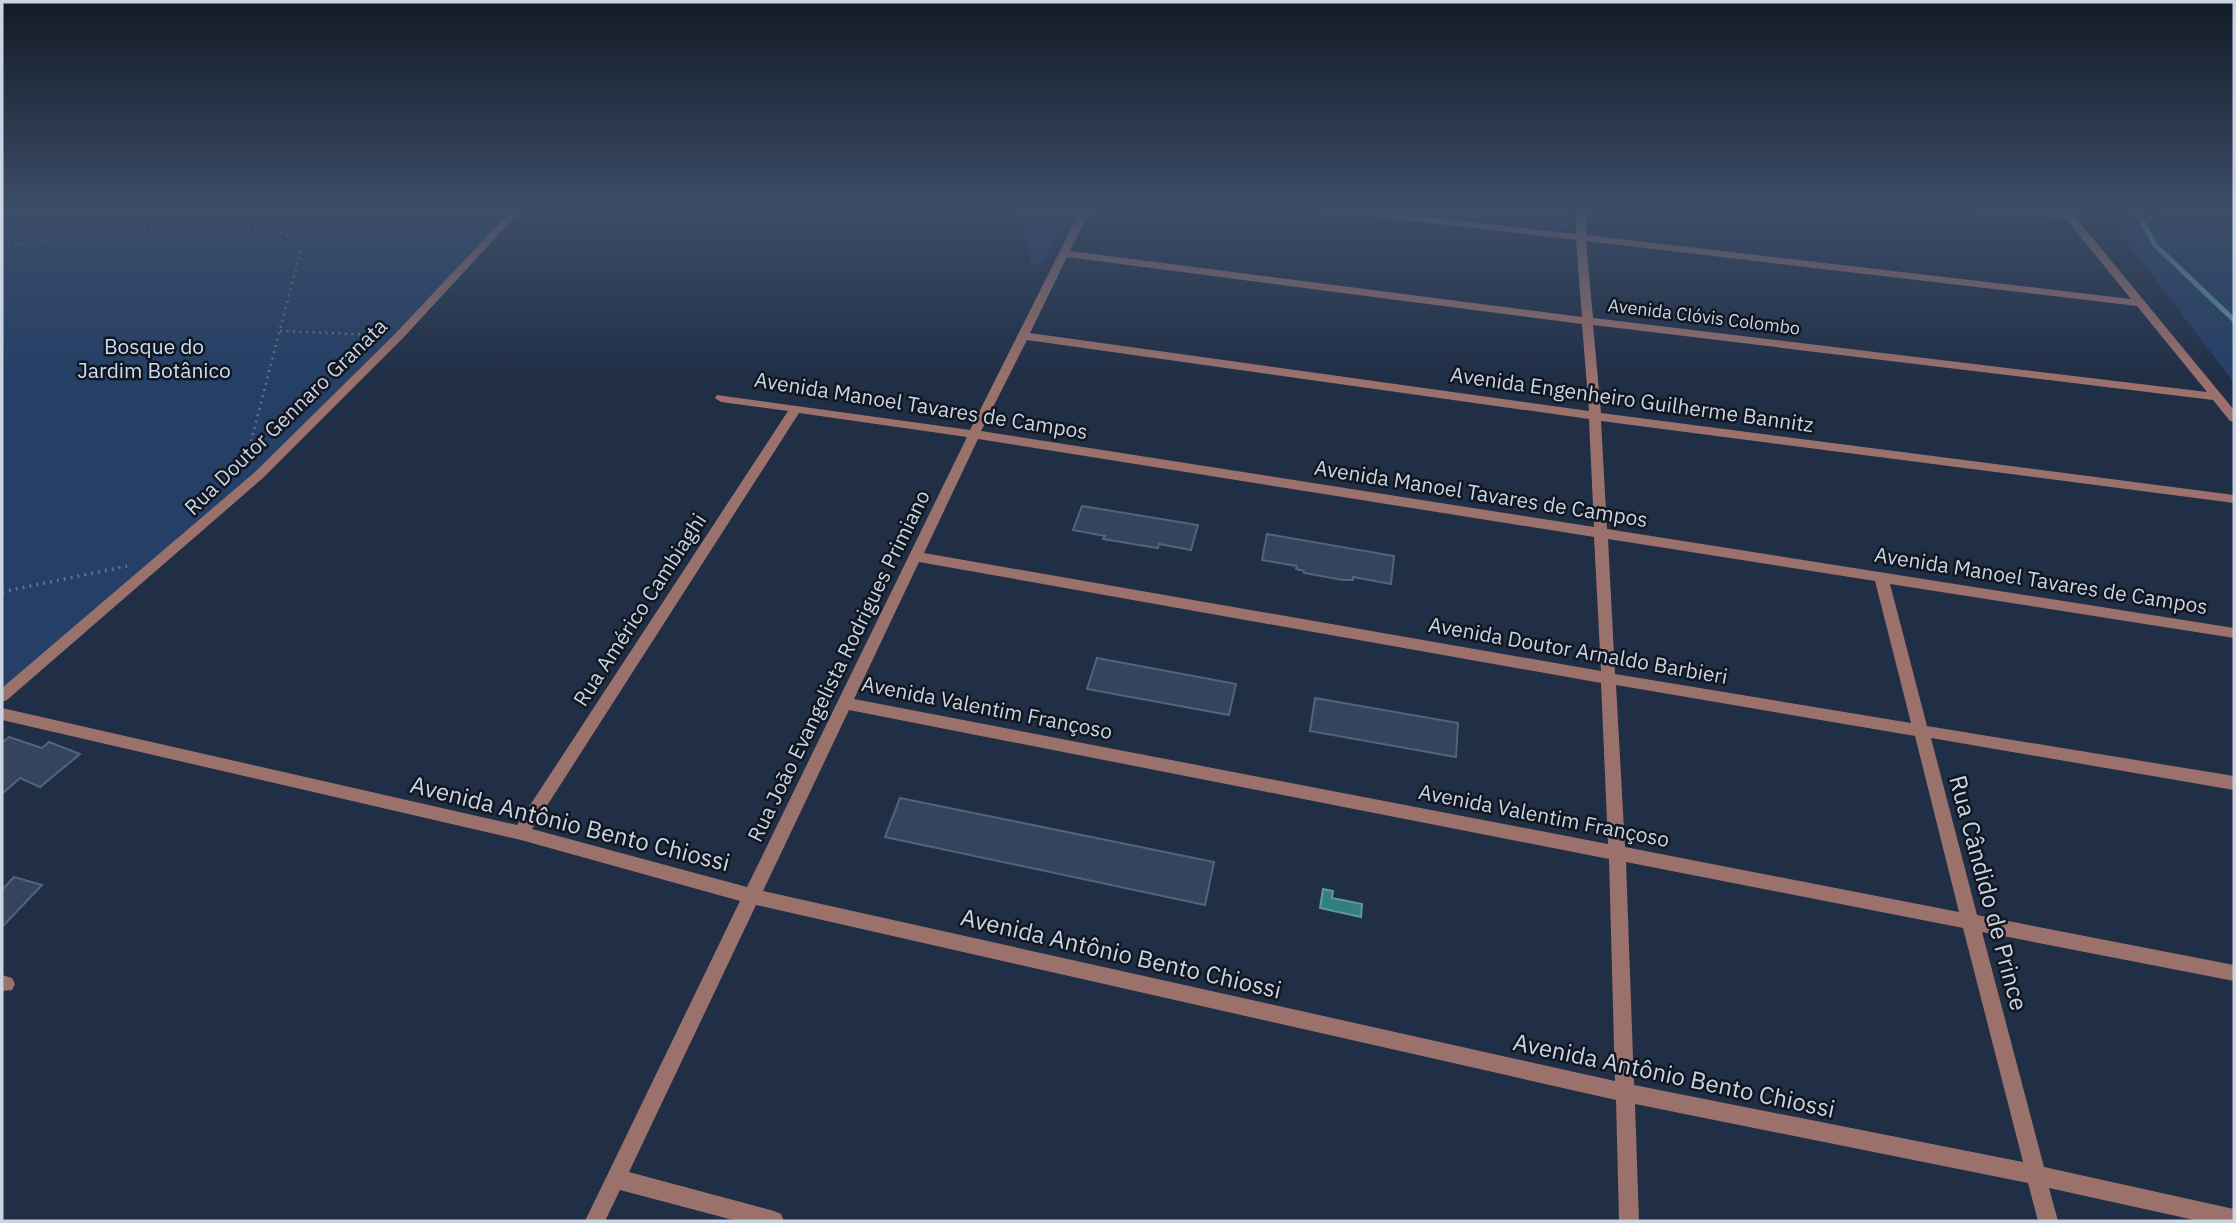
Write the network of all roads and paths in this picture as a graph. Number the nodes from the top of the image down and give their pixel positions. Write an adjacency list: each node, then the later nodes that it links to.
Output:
1 (297, 264): 10 (path)
2 (466, 264): 12 (street, Rua Doutor Gennaro Granata)
3 (1058, 264): 11 (street, Rua João Evangelista Rodrigues Primiano)
4 (1148, 264): 9 (street, Avenida Clóvis Colombo)
5 (1583, 264): 9 (street)
6 (1800, 264): 8 (street)
7 (2108, 264): 8 (street)
8 (2139, 303): 13 (street)
9 (1588, 321): 13 (street, Avenida Clóvis Colombo); 16 (street)
10 (280, 331): 12 (path); 19 (path)
11 (1024, 335): 16 (street, Avenida Engenheiro Guilherme Bannitz); 18 (street, Rua João Evangelista Rodrigues Primiano)
12 (399, 336): 28 (street, Rua Doutor Gennaro Granata)
13 (2217, 397): 17 (street)
14 (721, 398): 15 (street, Avenida Manoel Tavares de Campos)
15 (795, 409): 18 (street, Avenida Manoel Tavares de Campos); 33 (street, Rua Américo Cambiaghi)
16 (1595, 416): 20 (street, Avenida Engenheiro Guilherme Bannitz); 21 (street)
17 (2234, 418)
18 (974, 434): 21 (street, Avenida Manoel Tavares de Campos); 22 (street, Rua João Evangelista Rodrigues Primiano)
19 (231, 478)
20 (2234, 499)
21 (1600, 535): 24 (street, Avenida Manoel Tavares de Campos); 27 (street)
22 (915, 556): 27 (street, Avenida Doutor Arnaldo Barbieri); 29 (street, Rua João Evangelista Rodrigues Primiano)
23 (117, 575): 25 (path)
24 (1881, 577): 26 (street, Avenida Manoel Tavares de Campos); 31 (street, Rua Cândido de Prince)
25 (2, 592)
26 (2234, 633)
27 (1606, 678): 31 (street, Avenida Doutor Arnaldo Barbieri); 34 (street)
28 (2, 696)
29 (845, 703): 34 (street, Avenida Valentim Françoso); 35 (street, Rua João Evangelista Rodrigues Primiano)
30 (2, 714): 33 (street, Avenida Antônio Bento Chiossi)
31 (1920, 730): 32 (street, Avenida Doutor Arnaldo Barbieri); 36 (street, Rua Cândido de Prince)
32 (2234, 783)
33 (521, 833): 35 (street, Avenida Antônio Bento Chiossi)
34 (1616, 854): 36 (street, Avenida Valentim Françoso); 38 (street)
35 (751, 896): 38 (street, Avenida Antônio Bento Chiossi); 40 (street, Rua João Evangelista Rodrigues Primiano)
36 (1970, 921): 37 (street, Avenida Valentim Françoso); 39 (street, Rua Cândido de Prince)
37 (2234, 972)
38 (1623, 1092): 39 (street, Avenida Antônio Bento Chiossi); 44 (street)
39 (2036, 1175): 41 (street, Avenida Antônio Bento Chiossi); 45 (street, Rua Cândido de Prince)
40 (616, 1179): 42 (street, Rua João Evangelista Rodrigues Primiano); 43 (street)
41 (2234, 1219)
42 (596, 1221)
43 (774, 1221)
44 (1629, 1221)
45 (2048, 1221)

